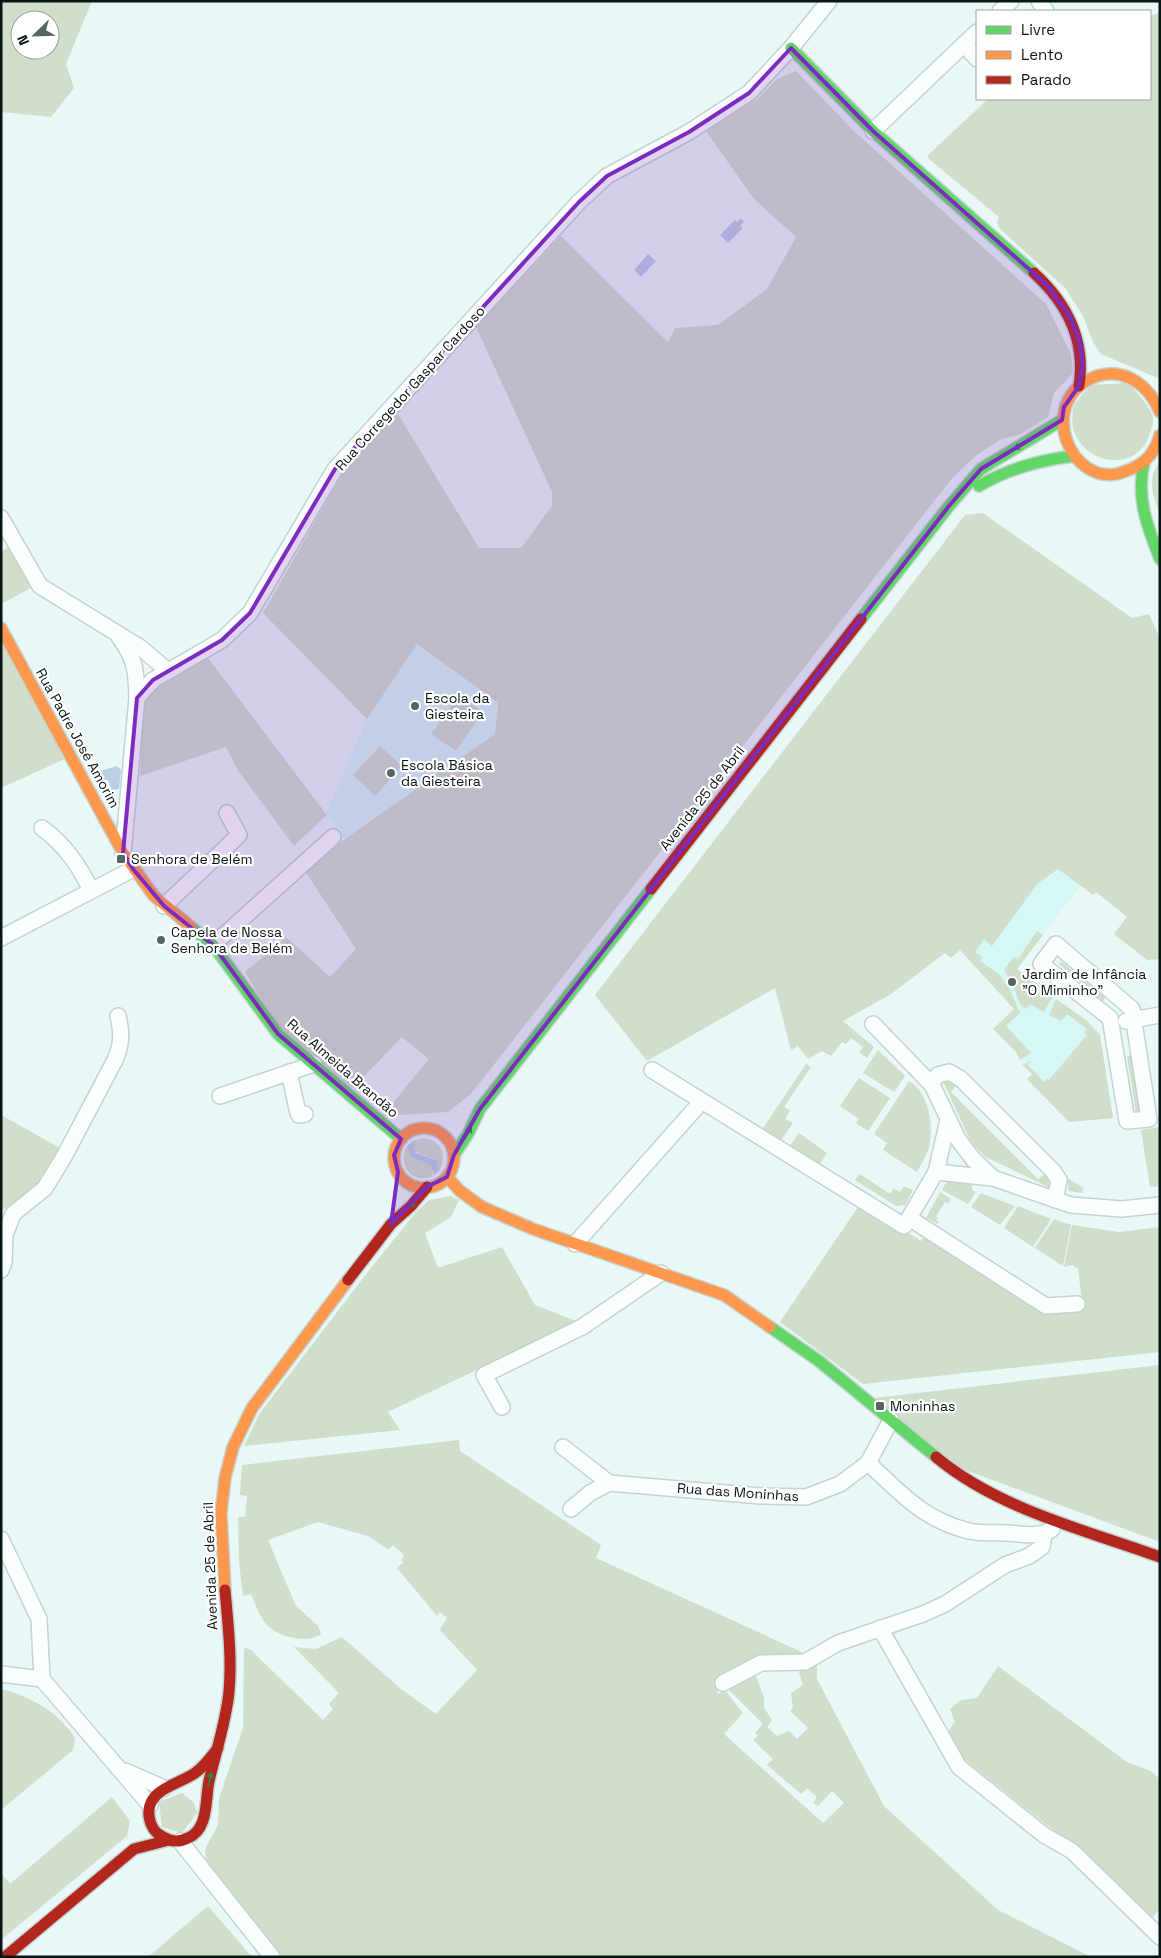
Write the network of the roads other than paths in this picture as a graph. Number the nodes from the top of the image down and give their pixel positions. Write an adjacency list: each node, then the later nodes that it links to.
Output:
1 (829, 1): 6 (street, Rua Corregedor Gaspar Cardoso)
2 (1010, 1): 3 (street)
3 (1001, 10)
4 (976, 33): 5 (street)
5 (964, 44): 7 (street); 8 (street)
6 (791, 48): 8 (main road); 27 (street, Rua Corregedor Gaspar Cardoso)
7 (976, 58)
8 (873, 131): 9 (main road)
9 (1080, 342): 10 (main road); 13 (main road)
10 (1090, 354)
11 (1102, 365): 12 (main road)
12 (1115, 374): 13 (main road); 14 (main road)
13 (1079, 386): 16 (main road)
14 (1154, 390): 15 (main road)
15 (1160, 412)
16 (1062, 420): 18 (main road); 22 (main road, Avenida 25 de Abril, one-way to 22)
17 (1160, 435): 19 (main road)
18 (1074, 456): 20 (main road); 22 (main road, Avenida 25 de Abril)
19 (1144, 462): 20 (main road); 21 (main road)
20 (1108, 474): 21 (main road)
21 (1140, 503): 24 (main road)
22 (949, 506): 48 (main road, Avenida 25 de Abril)
23 (1, 518): 26 (street)
24 (1160, 559)
25 (1, 628): 32 (main road, Rua Padre José Amorim)
26 (120, 638): 27 (street); 28 (street)
27 (163, 674): 28 (street, Rua Corregedor Gaspar Cardoso)
28 (137, 698): 32 (street)
29 (227, 813): 34 (street)
30 (42, 828): 33 (street)
31 (334, 837): 36 (street)
32 (128, 861): 33 (street); 34 (main road, Rua Almeida Brandão)
33 (91, 890): 35 (street)
34 (164, 906): 36 (main road, Rua Almeida Brandão)
35 (1, 938)
36 (213, 945): 42 (main road, Rua Almeida Brandão)
37 (118, 1016): 68 (street)
38 (1160, 1016): 39 (street)
39 (1134, 1020): 40 (street); 40 (street); 40 (street)
40 (1112, 1023)
41 (873, 1024): 45 (street)
42 (314, 1064): 44 (street); 54 (main road, Rua Almeida Brandão)
43 (652, 1070): 47 (street)
44 (289, 1072): 46 (street); 49 (street)
45 (931, 1083): 51 (street); 62 (street)
46 (220, 1096)
47 (702, 1101): 65 (street); 67 (street)
48 (480, 1109): 50 (main road, Avenida 25 de Abril); 55 (main road, Avenida 25 de Abril, one-way to 48)
49 (305, 1114)
50 (465, 1118)
51 (948, 1120): 57 (street); 59 (street)
52 (449, 1124): 53 (main road)
53 (433, 1129): 54 (main road); 55 (main road)
54 (401, 1139): 56 (main road)
55 (454, 1155): 58 (main road)
56 (398, 1172): 60 (main road); 61 (main road)
57 (936, 1172): 59 (street); 65 (street)
58 (447, 1177): 60 (main road); 67 (main road)
59 (994, 1178): 62 (street)
60 (427, 1187): 66 (main road, Avenida 25 de Abril, one-way to 60)
61 (396, 1190)
62 (1055, 1200): 63 (street)
63 (1160, 1205)
64 (394, 1207): 66 (main road, Avenida 25 de Abril)
65 (909, 1218): 70 (street)
66 (391, 1224): 85 (main road, Avenida 25 de Abril)
67 (575, 1244): 69 (main road)
68 (1, 1270)
69 (660, 1273): 71 (street); 72 (main road)
70 (1077, 1304)
71 (502, 1407)
72 (891, 1420): 74 (street, Rua das Moninhas); 77 (main road)
73 (563, 1446): 75 (street)
74 (868, 1463): 75 (street, Rua das Moninhas); 78 (street)
75 (609, 1483): 76 (street)
76 (571, 1509)
77 (1058, 1521): 78 (street); 80 (main road)
78 (1044, 1534): 81 (street)
79 (1, 1539): 83 (street)
80 (1160, 1558)
81 (880, 1628): 84 (street); 94 (street)
82 (1, 1674): 83 (street)
83 (42, 1679): 86 (street)
84 (723, 1683)
85 (218, 1748): 87 (main road, Avenida 25 de Abril); 89 (main road, Avenida 25 de Abril, one-way to 85)
86 (117, 1767): 87 (street); 88 (street)
87 (169, 1786): 88 (main road, Avenida 25 de Abril); 89 (main road)
88 (149, 1810): 91 (main road); 92 (main road, Avenida 25 de Abril)
89 (204, 1810): 90 (main road, Avenida 25 de Abril)
90 (199, 1831): 91 (main road, Avenida 25 de Abril); 93 (street)
91 (174, 1841): 92 (main road, Avenida 25 de Abril); 93 (street)
92 (134, 1849): 95 (main road, Avenida 25 de Abril)
93 (198, 1862): 96 (street)
94 (1160, 1937)
95 (5, 1957)
96 (272, 1957)

